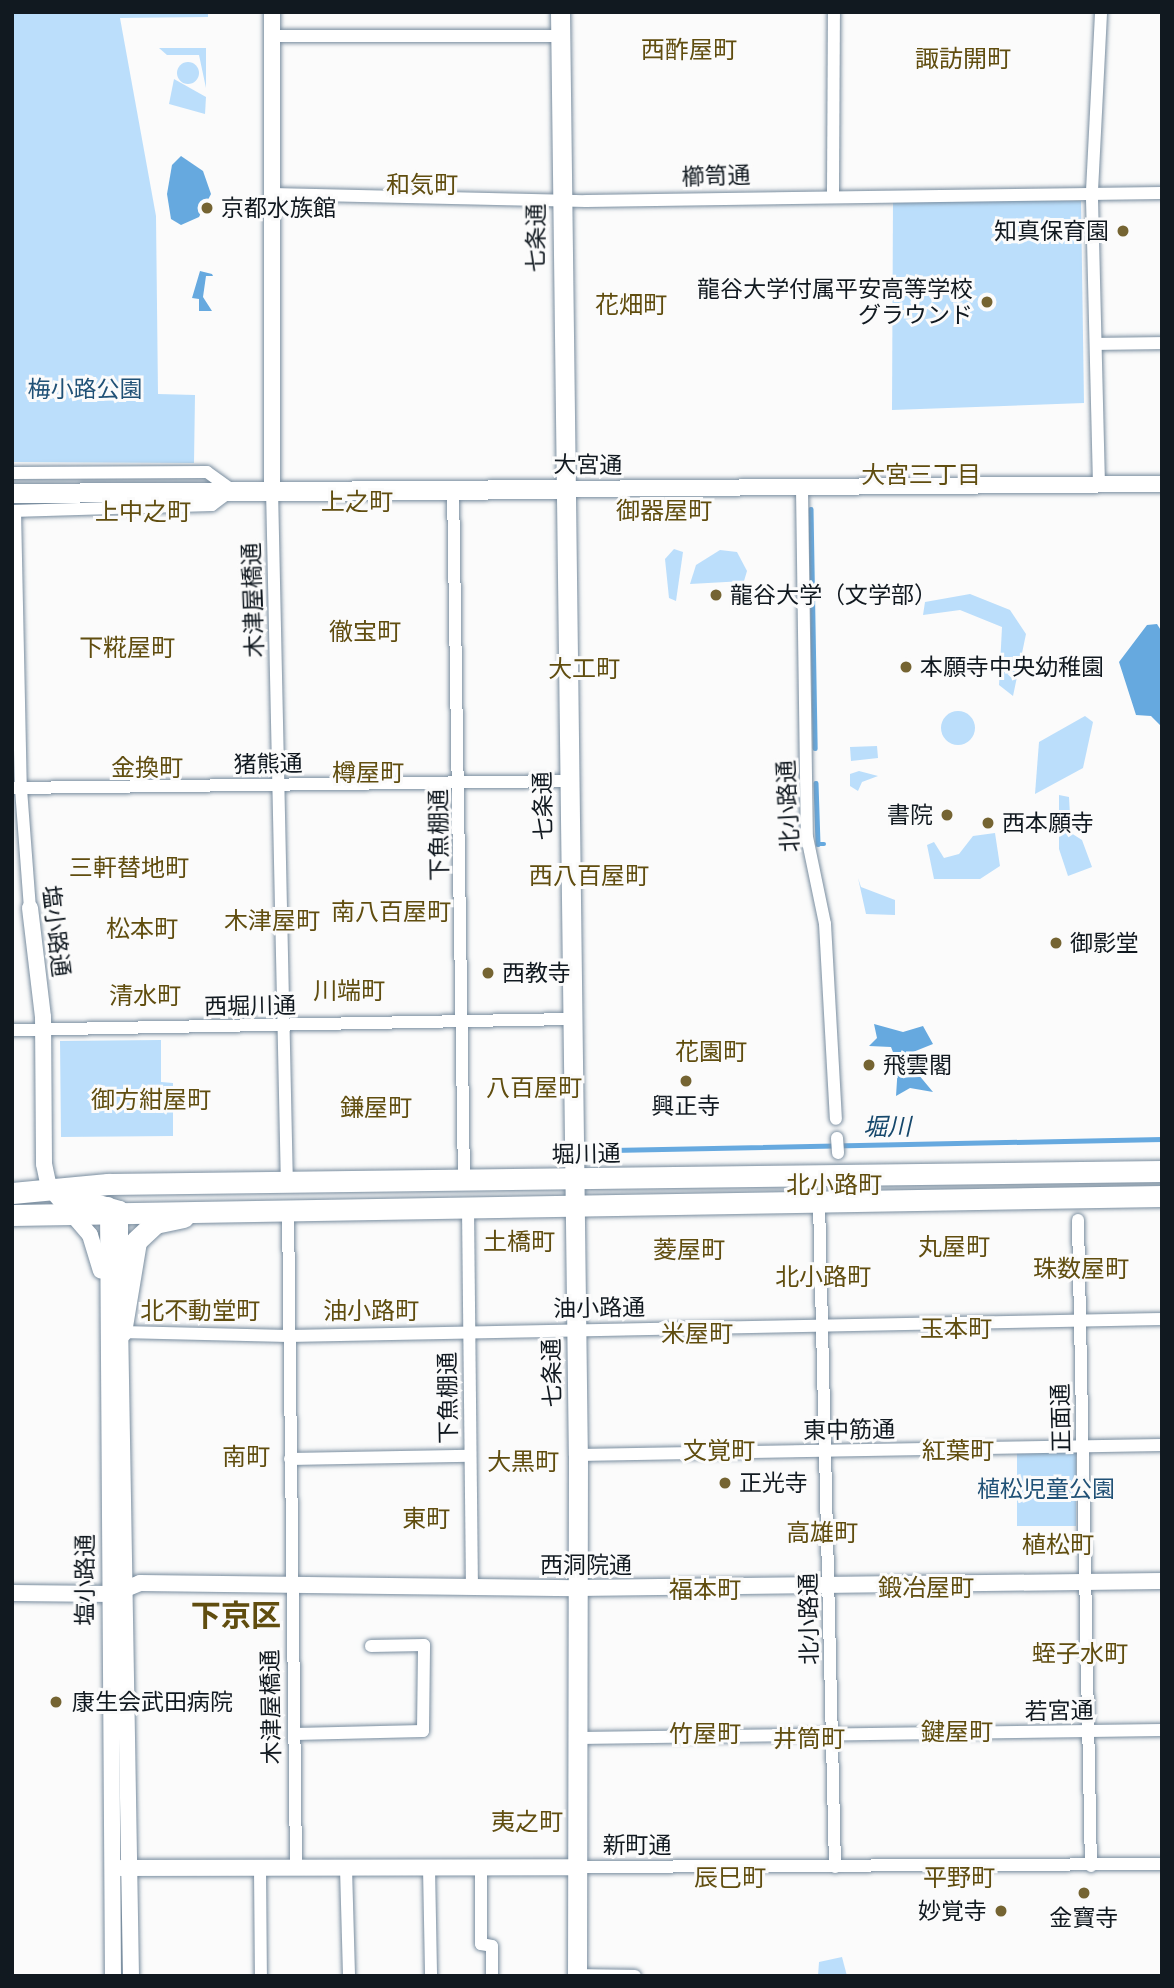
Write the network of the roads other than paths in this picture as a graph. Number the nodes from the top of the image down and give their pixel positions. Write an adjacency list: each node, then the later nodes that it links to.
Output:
1 (272, 12): 5 (street, 木津屋橋通)
2 (560, 12): 6 (main road, 七条通)
3 (834, 12): 8 (street)
4 (1101, 12): 7 (street)
5 (272, 36): 6 (street); 10 (street, 木津屋橋通)
6 (560, 36): 11 (main road, 七条通)
7 (1092, 191): 8 (street, 櫛笥通); 9 (street, 櫛笥通); 13 (street)
8 (833, 192): 11 (street, 櫛笥通)
9 (1162, 192)
10 (272, 194): 11 (street, 櫛笥通); 17 (street, 木津屋橋通)
11 (560, 200): 18 (main road, 七条通)
12 (1162, 343): 13 (street)
13 (1097, 344): 15 (street)
14 (1162, 484): 15 (street, 大宮通)
15 (1100, 485): 19 (street, 大宮通)
16 (453, 487): 17 (main road, 大宮通); 18 (main road, 大宮通); 23 (street, 下魚棚通)
17 (272, 489): 20 (main road, 大宮通); 22 (street, 木津屋橋通)
18 (561, 489): 19 (street, 大宮通); 21 (main road, 七条通)
19 (803, 489): 31 (street, 北小路通)
20 (13, 496): 24 (street, 塩小路通)
21 (567, 781): 23 (street, 猪熊通); 26 (main road, 七条通)
22 (281, 784): 23 (street, 猪熊通); 24 (street, 猪熊通); 28 (street, 木津屋橋通)
23 (460, 784): 27 (street, 下魚棚通)
24 (16, 788): 25 (street, 塩小路通)
25 (30, 908): 29 (street, 塩小路通)
26 (572, 1019): 27 (street, 西堀川通); 36 (main road, 七条通)
27 (463, 1021): 28 (street, 西堀川通); 37 (street, 下魚棚通)
28 (285, 1027): 29 (street, 西堀川通); 38 (street, 木津屋橋通)
29 (43, 1029): 30 (street, 西堀川通); 39 (street, 塩小路通)
30 (12, 1030)
31 (836, 1119)
32 (837, 1138): 33 (street)
33 (838, 1153)
34 (1162, 1171): 35 (highway, 堀川通)
35 (1077, 1174): 36 (highway, 堀川通); 47 (street, 正面通)
36 (575, 1180): 37 (highway, 堀川通); 44 (main road, 七条通)
37 (464, 1183): 38 (highway, 堀川通)
38 (287, 1186): 42 (highway, 堀川通)
39 (49, 1187): 40 (highway, 堀川通); 42 (highway, 堀川通); 48 (street); 49 (street)
40 (12, 1193)
41 (1162, 1196): 47 (highway, 堀川通)
42 (110, 1199): 46 (highway, 堀川通); 48 (highway, 堀川通); 54 (street, 塩小路通)
43 (819, 1202): 44 (highway, 堀川通); 47 (highway, 堀川通); 52 (street, 北小路通)
44 (575, 1208): 45 (highway, 堀川通); 53 (main road, 七条通)
45 (468, 1209): 46 (highway, 堀川通); 55 (street, 下魚棚通)
46 (288, 1210): 54 (highway); 56 (street, 木津屋橋通)
47 (1078, 1210): 51 (street, 正面通)
48 (69, 1211): 49 (highway, 堀川通); 54 (street)
49 (22, 1214)
50 (1162, 1319): 51 (street, 油小路通)
51 (1081, 1321): 52 (street, 油小路通); 58 (street, 正面通)
52 (825, 1325): 53 (street, 油小路通); 59 (street, 北小路通)
53 (575, 1329): 55 (street, 油小路通); 60 (main road, 七条通)
54 (114, 1330): 56 (street, 油小路通); 69 (street, 塩小路通)
55 (469, 1331): 56 (street, 油小路通); 61 (street, 下魚棚通)
56 (288, 1336): 62 (street, 木津屋橋通)
57 (1162, 1446): 58 (street, 東中筋通)
58 (1082, 1447): 59 (street, 東中筋通); 64 (street, 正面通)
59 (827, 1452): 60 (street, 東中筋通); 66 (street, 北小路通)
60 (578, 1455): 68 (main road, 七条通)
61 (470, 1456): 62 (street); 67 (street, 下魚棚通)
62 (290, 1459): 65 (street, 木津屋橋通)
63 (1162, 1581): 64 (street, 西洞院通)
64 (1084, 1582): 66 (street, 西洞院通); 73 (street, 正面通)
65 (292, 1586): 67 (street, 西洞院通); 69 (street, 西洞院通); 74 (street, 木津屋橋通)
66 (829, 1586): 68 (street, 西洞院通); 76 (street, 北小路通)
67 (472, 1588): 68 (street, 西洞院通)
68 (578, 1588): 75 (main road, 七条通)
69 (115, 1592): 70 (street, 西洞院通); 81 (street, 塩小路通); 82 (street, 塩小路通)
70 (12, 1593)
71 (371, 1646): 74 (street)
72 (1162, 1730): 73 (street, 若宮通)
73 (1086, 1732): 76 (street, 若宮通); 78 (street, 正面通)
74 (295, 1734): 86 (street, 木津屋橋通)
75 (579, 1738): 76 (street, 若宮通); 79 (main road, 七条通)
76 (832, 1738): 80 (street, 北小路通)
77 (1162, 1864): 78 (street, 新町通)
78 (1091, 1866): 80 (street, 新町通)
79 (577, 1867): 80 (street, 新町通); 87 (street, 新町通); 88 (main road, 七条通)
80 (835, 1867)
81 (112, 1868): 82 (street, 新町通); 89 (street, 塩小路通)
82 (129, 1868): 85 (street, 新町通); 90 (street, 塩小路通)
83 (346, 1868): 84 (street, 新町通); 86 (street, 新町通); 92 (street)
84 (429, 1868): 87 (street, 新町通); 93 (street)
85 (260, 1869): 86 (street, 新町通); 91 (street)
86 (296, 1869)
87 (481, 1869): 94 (street)
88 (577, 1975): 95 (street)
89 (113, 1976)
90 (131, 1976)
91 (261, 1976)
92 (349, 1976)
93 (431, 1976)
94 (492, 1976)
95 (635, 1976)

